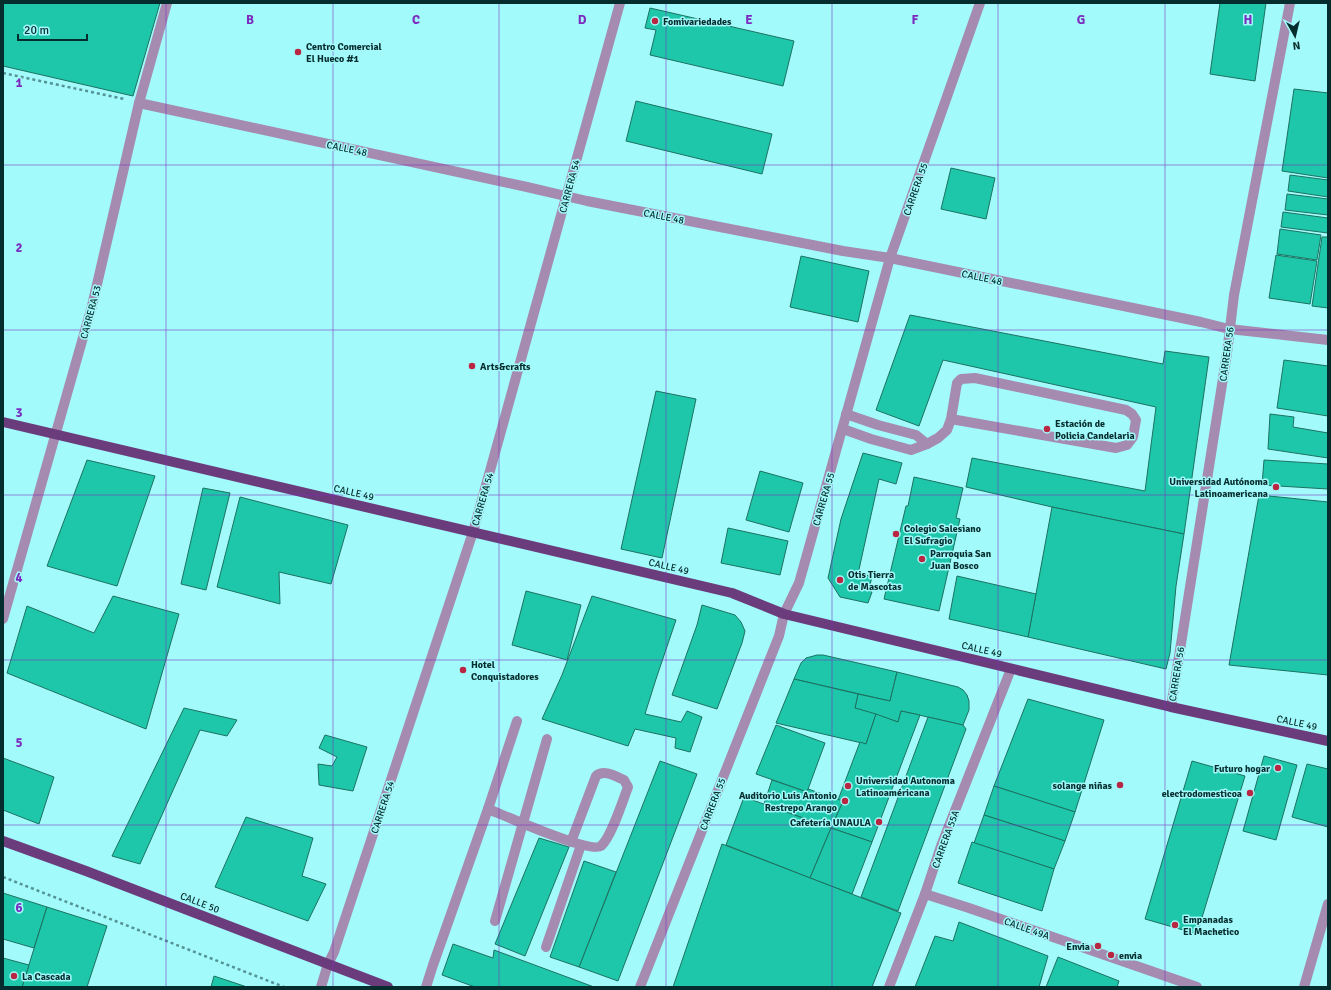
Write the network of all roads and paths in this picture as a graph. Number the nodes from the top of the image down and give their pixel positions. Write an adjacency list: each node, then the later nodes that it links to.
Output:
1 (167, 3): 6 (street, CARRERA 53)
2 (620, 3): 7 (street, CARRERA 54)
3 (980, 3): 8 (street, CARRERA 55)
4 (1290, 3): 9 (street, CARRERA 56)
5 (3, 73): 6 (path)
6 (139, 103): 7 (street, CALLE 48); 15 (street, CARRERA 53)
7 (566, 196): 8 (street, CALLE 48); 17 (street, CARRERA 54)
8 (890, 258): 9 (street, CALLE 48); 11 (street, CARRERA 55)
9 (1230, 329): 10 (street, CALLE 48); 21 (street, CARRERA 56)
10 (1328, 340)
11 (846, 414): 14 (street, CARRERA 55); 16 (street)
12 (951, 419): 12 (street); 16 (street)
13 (3, 422): 15 (main road, CALLE 49)
14 (843, 429): 16 (street); 18 (street, CARRERA 55)
15 (56, 433): 17 (main road, CALLE 49); 19 (street, CARRERA 53)
16 (927, 444)
17 (472, 532): 18 (main road, CALLE 49); 34 (street, CARRERA 54)
18 (784, 614): 20 (main road, CALLE 49); 39 (street, CARRERA 55)
19 (3, 619)
20 (1011, 669): 21 (main road, CALLE 49); 30 (street, CARRERA 55A)
21 (1171, 707): 24 (main road, CALLE 49)
22 (517, 721): 25 (street)
23 (547, 739): 26 (street)
24 (1328, 740)
25 (488, 809): 26 (street); 38 (street)
26 (523, 824): 28 (street); 32 (street)
27 (3, 841): 34 (main road, CALLE 50)
28 (576, 843): 28 (street); 33 (street)
29 (3, 877): 35 (path)
30 (925, 894): 40 (street, CARRERA 55A); 41 (street, CALLE 49A)
31 (1328, 904): 42 (street)
32 (496, 921)
33 (546, 947)
34 (328, 964): 36 (street, CARRERA 54); 37 (main road, CALLE 50)
35 (284, 987)
36 (321, 987)
37 (388, 987)
38 (426, 987)
39 (640, 987)
40 (889, 987)
41 (1197, 987)
42 (1304, 987)

